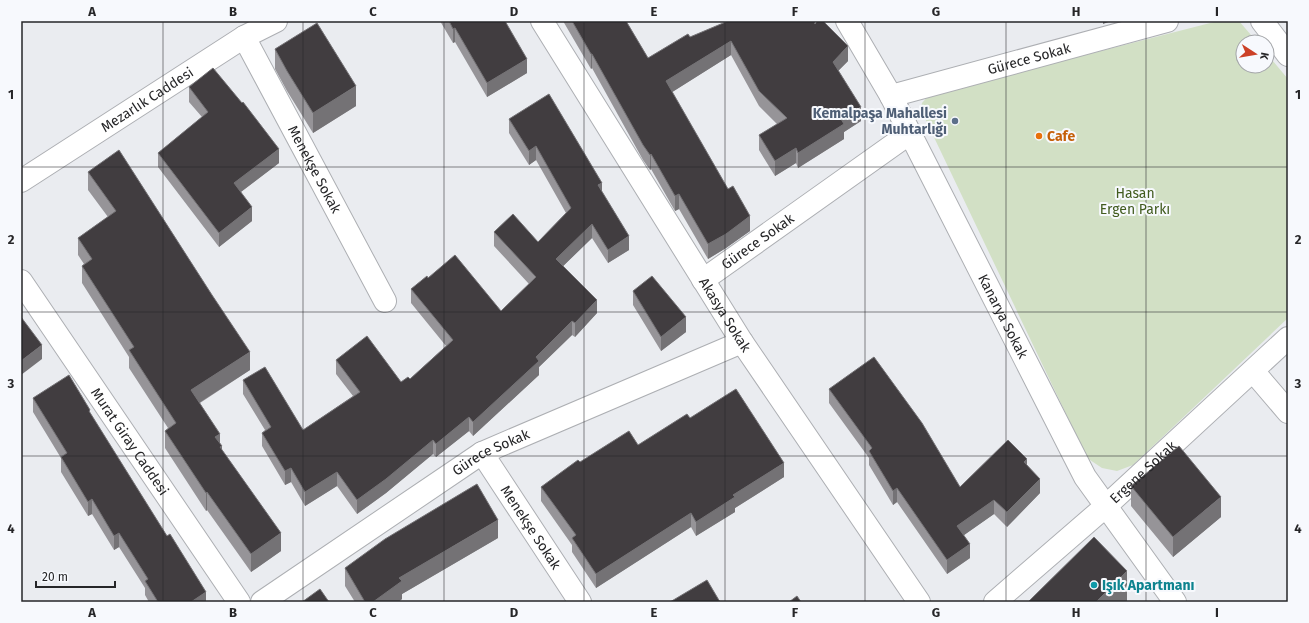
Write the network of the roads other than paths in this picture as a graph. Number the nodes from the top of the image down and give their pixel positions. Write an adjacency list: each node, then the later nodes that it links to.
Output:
1 (276, 21): 6 (street, Mezarlık Caddesi)
2 (542, 21): 11 (street, Akasya Sokak)
3 (847, 21): 8 (street, Kanarya Sokak)
4 (1167, 21): 8 (street, Gürece Sokak)
5 (1262, 21): 7 (street)
6 (244, 37): 10 (street, Mezarlık Caddesi); 13 (street, Menekşe Sokak)
7 (1288, 55)
8 (891, 96): 9 (street, Kanarya Sokak)
9 (910, 133): 11 (street, Gürece Sokak); 19 (street, Kanarya Sokak)
10 (21, 182)
11 (703, 280): 15 (street, Akasya Sokak)
12 (21, 281): 20 (street, Murat Giray Caddesi)
13 (386, 301)
14 (1288, 338): 16 (street, Ergene Sokak)
15 (742, 342): 18 (street, Gürece Sokak); 23 (street, Akasya Sokak)
16 (1253, 371): 17 (street); 19 (street, Ergene Sokak)
17 (1288, 412)
18 (482, 453): 21 (street, Gürece Sokak); 22 (street, Menekşe Sokak)
19 (1106, 506): 24 (street, Ergene Sokak); 25 (street, Kanarya Sokak)
20 (238, 602)
21 (262, 602)
22 (580, 602)
23 (919, 602)
24 (995, 602)
25 (1175, 602)

